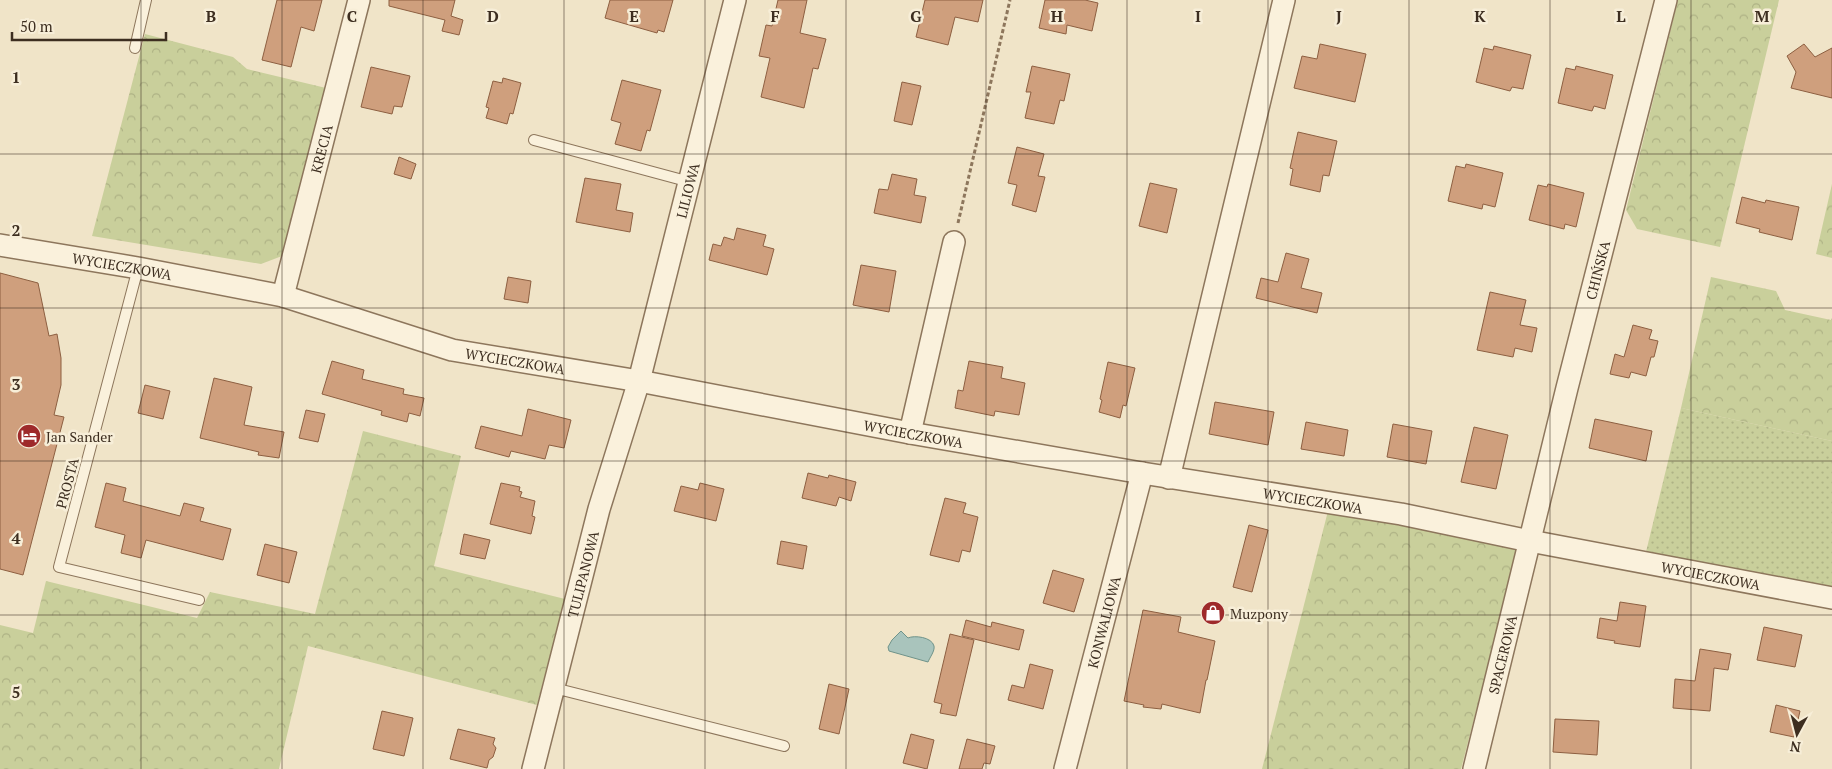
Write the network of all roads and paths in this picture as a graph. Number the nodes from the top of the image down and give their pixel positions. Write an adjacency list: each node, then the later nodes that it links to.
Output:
1 (146, 0): 7 (lane)
2 (359, 0): 13 (street, KRECIA)
3 (735, 0): 9 (street, LILIOWA)
4 (1010, 0): 10 (path)
5 (1284, 0): 17 (street)
6 (1666, 0): 18 (street, CHIŃSKA)
7 (135, 48)
8 (534, 140): 9 (lane)
9 (690, 182): 14 (street, LILIOWA)
10 (954, 242): 15 (street)
11 (0, 245): 12 (street, WYCIECZKOWA)
12 (138, 268): 13 (street, WYCIECZKOWA); 20 (lane, PROSTA)
13 (283, 296): 14 (street, WYCIECZKOWA)
14 (640, 381): 15 (street, WYCIECZKOWA); 21 (street, TULIPANOWA)
15 (910, 433): 16 (street, WYCIECZKOWA)
16 (1142, 473): 17 (street, WYCIECZKOWA); 24 (street, KONWALIOWA)
17 (1169, 478): 18 (street, WYCIECZKOWA)
18 (1530, 541): 19 (street, WYCIECZKOWA); 25 (street, SPACEROWA)
19 (1832, 598)
20 (199, 600)
21 (554, 688): 22 (lane); 23 (street, TULIPANOWA)
22 (784, 746)
23 (533, 769)
24 (1065, 769)
25 (1474, 769)

